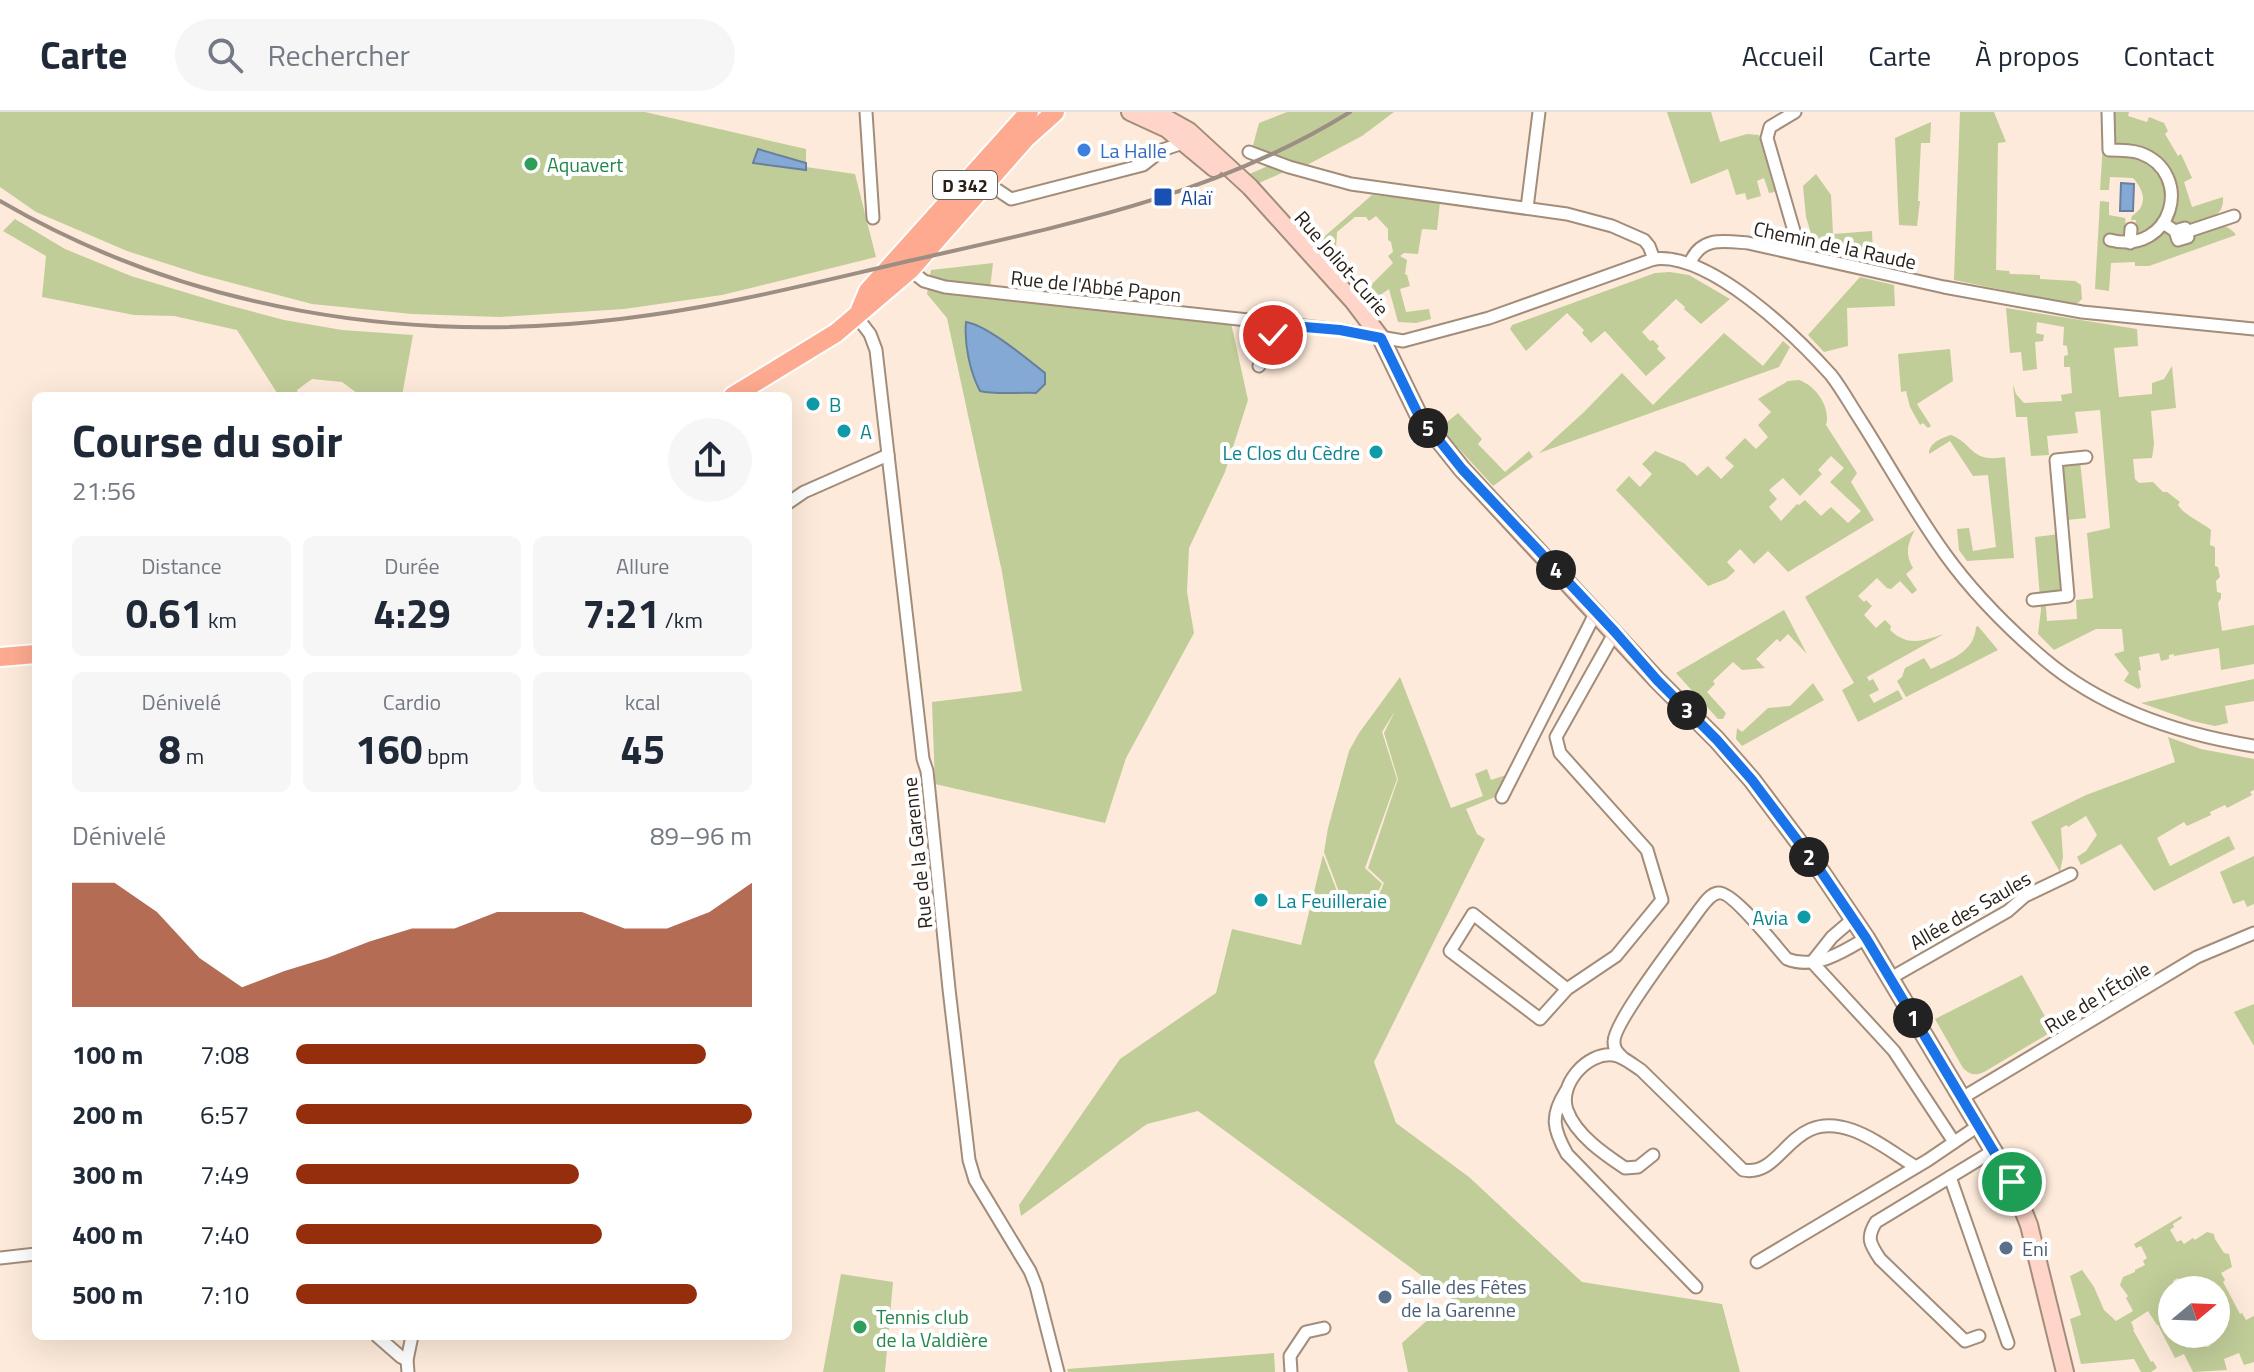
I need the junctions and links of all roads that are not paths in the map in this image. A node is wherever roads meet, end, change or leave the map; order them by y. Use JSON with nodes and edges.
{"nodes":[{"id":1,"x":866,"y":112,"type":"edge"},
{"id":2,"x":1055,"y":112,"type":"edge"},
{"id":3,"x":1130,"y":112,"type":"edge"},
{"id":4,"x":1155,"y":112,"type":"edge"},
{"id":5,"x":1539,"y":112,"type":"edge"},
{"id":6,"x":1795,"y":112,"type":"edge"},
{"id":7,"x":2108,"y":112,"type":"edge"},
{"id":8,"x":1031,"y":113,"type":"edge"},
{"id":9,"x":1026,"y":138,"type":"junction"},
{"id":10,"x":1186,"y":142,"type":"junction"},
{"id":11,"x":1249,"y":152,"type":"dead end"},
{"id":12,"x":987,"y":183,"type":"junction"},
{"id":13,"x":1267,"y":208,"type":"junction"},
{"id":14,"x":1527,"y":208,"type":"junction"},
{"id":15,"x":2234,"y":216,"type":"dead end"},
{"id":16,"x":873,"y":218,"type":"dead end"},
{"id":17,"x":2163,"y":223,"type":"junction"},
{"id":18,"x":2131,"y":229,"type":"dead end"},
{"id":19,"x":2110,"y":240,"type":"dead end"},
{"id":20,"x":2130,"y":243,"type":"junction"},
{"id":21,"x":1801,"y":255,"type":"junction"},
{"id":22,"x":1654,"y":259,"type":"junction"},
{"id":23,"x":1690,"y":263,"type":"junction"},
{"id":24,"x":910,"y":270,"type":"junction"},
{"id":25,"x":857,"y":317,"type":"junction"},
{"id":26,"x":1281,"y":325,"type":"junction"},
{"id":27,"x":2254,"y":329,"type":"edge"},
{"id":28,"x":1381,"y":338,"type":"junction"},
{"id":29,"x":1259,"y":366,"type":"dead end"},
{"id":30,"x":740,"y":392,"type":"edge"},
{"id":31,"x":888,"y":455,"type":"junction"},
{"id":32,"x":2086,"y":457,"type":"dead end"},
{"id":33,"x":792,"y":500,"type":"edge"},
{"id":34,"x":2033,"y":600,"type":"dead end"},
{"id":35,"x":1596,"y":612,"type":"junction"},
{"id":36,"x":1615,"y":632,"type":"junction"},
{"id":37,"x":32,"y":654,"type":"edge"},
{"id":38,"x":0,"y":657,"type":"edge"},
{"id":39,"x":2254,"y":746,"type":"edge"},
{"id":40,"x":1502,"y":797,"type":"dead end"},
{"id":41,"x":2071,"y":874,"type":"dead end"},
{"id":42,"x":1853,"y":919,"type":"junction"},
{"id":43,"x":2254,"y":933,"type":"edge"},
{"id":44,"x":1866,"y":938,"type":"junction"},
{"id":45,"x":1812,"y":962,"type":"junction"},
{"id":46,"x":1889,"y":979,"type":"junction"},
{"id":47,"x":1567,"y":989,"type":"junction"},
{"id":48,"x":1627,"y":1061,"type":"junction"},
{"id":49,"x":1567,"y":1091,"type":"junction"},
{"id":50,"x":1962,"y":1098,"type":"junction"},
{"id":51,"x":1978,"y":1126,"type":"junction"},
{"id":52,"x":1954,"y":1142,"type":"junction"},
{"id":53,"x":1993,"y":1151,"type":"junction"},
{"id":54,"x":1653,"y":1155,"type":"dead end"},
{"id":55,"x":1916,"y":1167,"type":"junction"},
{"id":56,"x":1950,"y":1177,"type":"junction"},
{"id":57,"x":32,"y":1254,"type":"edge"},
{"id":58,"x":0,"y":1258,"type":"edge"},
{"id":59,"x":1757,"y":1262,"type":"dead end"},
{"id":60,"x":1696,"y":1287,"type":"dead end"},
{"id":61,"x":1324,"y":1328,"type":"dead end"},
{"id":62,"x":1979,"y":1336,"type":"dead end"},
{"id":63,"x":382,"y":1340,"type":"edge"},
{"id":64,"x":411,"y":1340,"type":"edge"},
{"id":65,"x":2008,"y":1343,"type":"dead end"},
{"id":66,"x":407,"y":1366,"type":"edge"},
{"id":67,"x":1058,"y":1372,"type":"edge"},
{"id":68,"x":1291,"y":1372,"type":"edge"},
{"id":69,"x":2065,"y":1372,"type":"edge"}],
"edges":[{"from":1,"to":16,"type":"street"},
{"from":2,"to":9,"type":"main road","number":"D 342"},
{"from":3,"to":10,"type":"main road","name":"Rue Joliot-Curie"},
{"from":4,"to":13,"type":"main road","name":"Rue Joliot-Curie"},
{"from":5,"to":14,"type":"street"},
{"from":6,"to":21,"type":"street"},
{"from":7,"to":17,"type":"street"},
{"from":8,"to":9,"type":"main road","number":"D 342"},
{"from":8,"to":25,"type":"main road","number":"D 342"},
{"from":9,"to":12,"type":"main road","number":"D 342"},
{"from":10,"to":12,"type":"street"},
{"from":10,"to":13,"type":"main road","name":"Rue Joliot-Curie"},
{"from":11,"to":14,"type":"street"},
{"from":12,"to":24,"type":"main road","number":"D 342"},
{"from":13,"to":28,"type":"main road","name":"Rue Joliot-Curie"},
{"from":14,"to":22,"type":"street"},
{"from":15,"to":17,"type":"street"},
{"from":17,"to":20,"type":"street"},
{"from":18,"to":20,"type":"street"},
{"from":19,"to":20,"type":"street"},
{"from":21,"to":23,"type":"street","name":"Chemin de la Raude"},
{"from":21,"to":27,"type":"street","name":"Chemin de la Raude"},
{"from":22,"to":23,"type":"street"},
{"from":22,"to":28,"type":"street"},
{"from":23,"to":39,"type":"street"},
{"from":24,"to":25,"type":"main road","number":"D 342"},
{"from":24,"to":26,"type":"street","name":"Rue de l'Abbé Papon"},
{"from":25,"to":30,"type":"main road","number":"D 342"},
{"from":25,"to":31,"type":"street","name":"Rue de la Garenne"},
{"from":26,"to":28,"type":"street","name":"Rue de l'Abbé Papon"},
{"from":26,"to":29,"type":"street"},
{"from":28,"to":35,"type":"main road","name":"Rue Joliot-Curie"},
{"from":31,"to":33,"type":"street"},
{"from":31,"to":67,"type":"street","name":"Rue de la Garenne"},
{"from":32,"to":34,"type":"street"},
{"from":35,"to":36,"type":"main road","name":"Rue Joliot-Curie"},
{"from":35,"to":40,"type":"street"},
{"from":36,"to":42,"type":"main road","name":"Rue Joliot-Curie"},
{"from":36,"to":47,"type":"street"},
{"from":37,"to":38,"type":"main road"},
{"from":41,"to":46,"type":"street","name":"Allée des Saules"},
{"from":42,"to":44,"type":"main road","name":"Rue Joliot-Curie"},
{"from":42,"to":45,"type":"street"},
{"from":43,"to":50,"type":"street","name":"Rue de l'Étoile"},
{"from":44,"to":45,"type":"street"},
{"from":44,"to":46,"type":"main road","name":"Rue Joliot-Curie"},
{"from":45,"to":48,"type":"street"},
{"from":45,"to":52,"type":"street"},
{"from":46,"to":50,"type":"main road","name":"Rue Joliot-Curie"},
{"from":47,"to":47,"type":"street"},
{"from":48,"to":49,"type":"street"},
{"from":48,"to":55,"type":"street"},
{"from":49,"to":54,"type":"street"},
{"from":49,"to":60,"type":"street"},
{"from":50,"to":51,"type":"main road","name":"Rue Joliot-Curie"},
{"from":51,"to":52,"type":"street"},
{"from":51,"to":53,"type":"main road","name":"Rue Joliot-Curie"},
{"from":52,"to":55,"type":"street"},
{"from":53,"to":56,"type":"street"},
{"from":53,"to":69,"type":"main road","name":"Rue Joliot-Curie"},
{"from":55,"to":59,"type":"street"},
{"from":56,"to":62,"type":"street"},
{"from":56,"to":65,"type":"street"},
{"from":57,"to":58,"type":"street"},
{"from":61,"to":68,"type":"street"},
{"from":63,"to":66,"type":"street"},
{"from":64,"to":66,"type":"street"}]}
